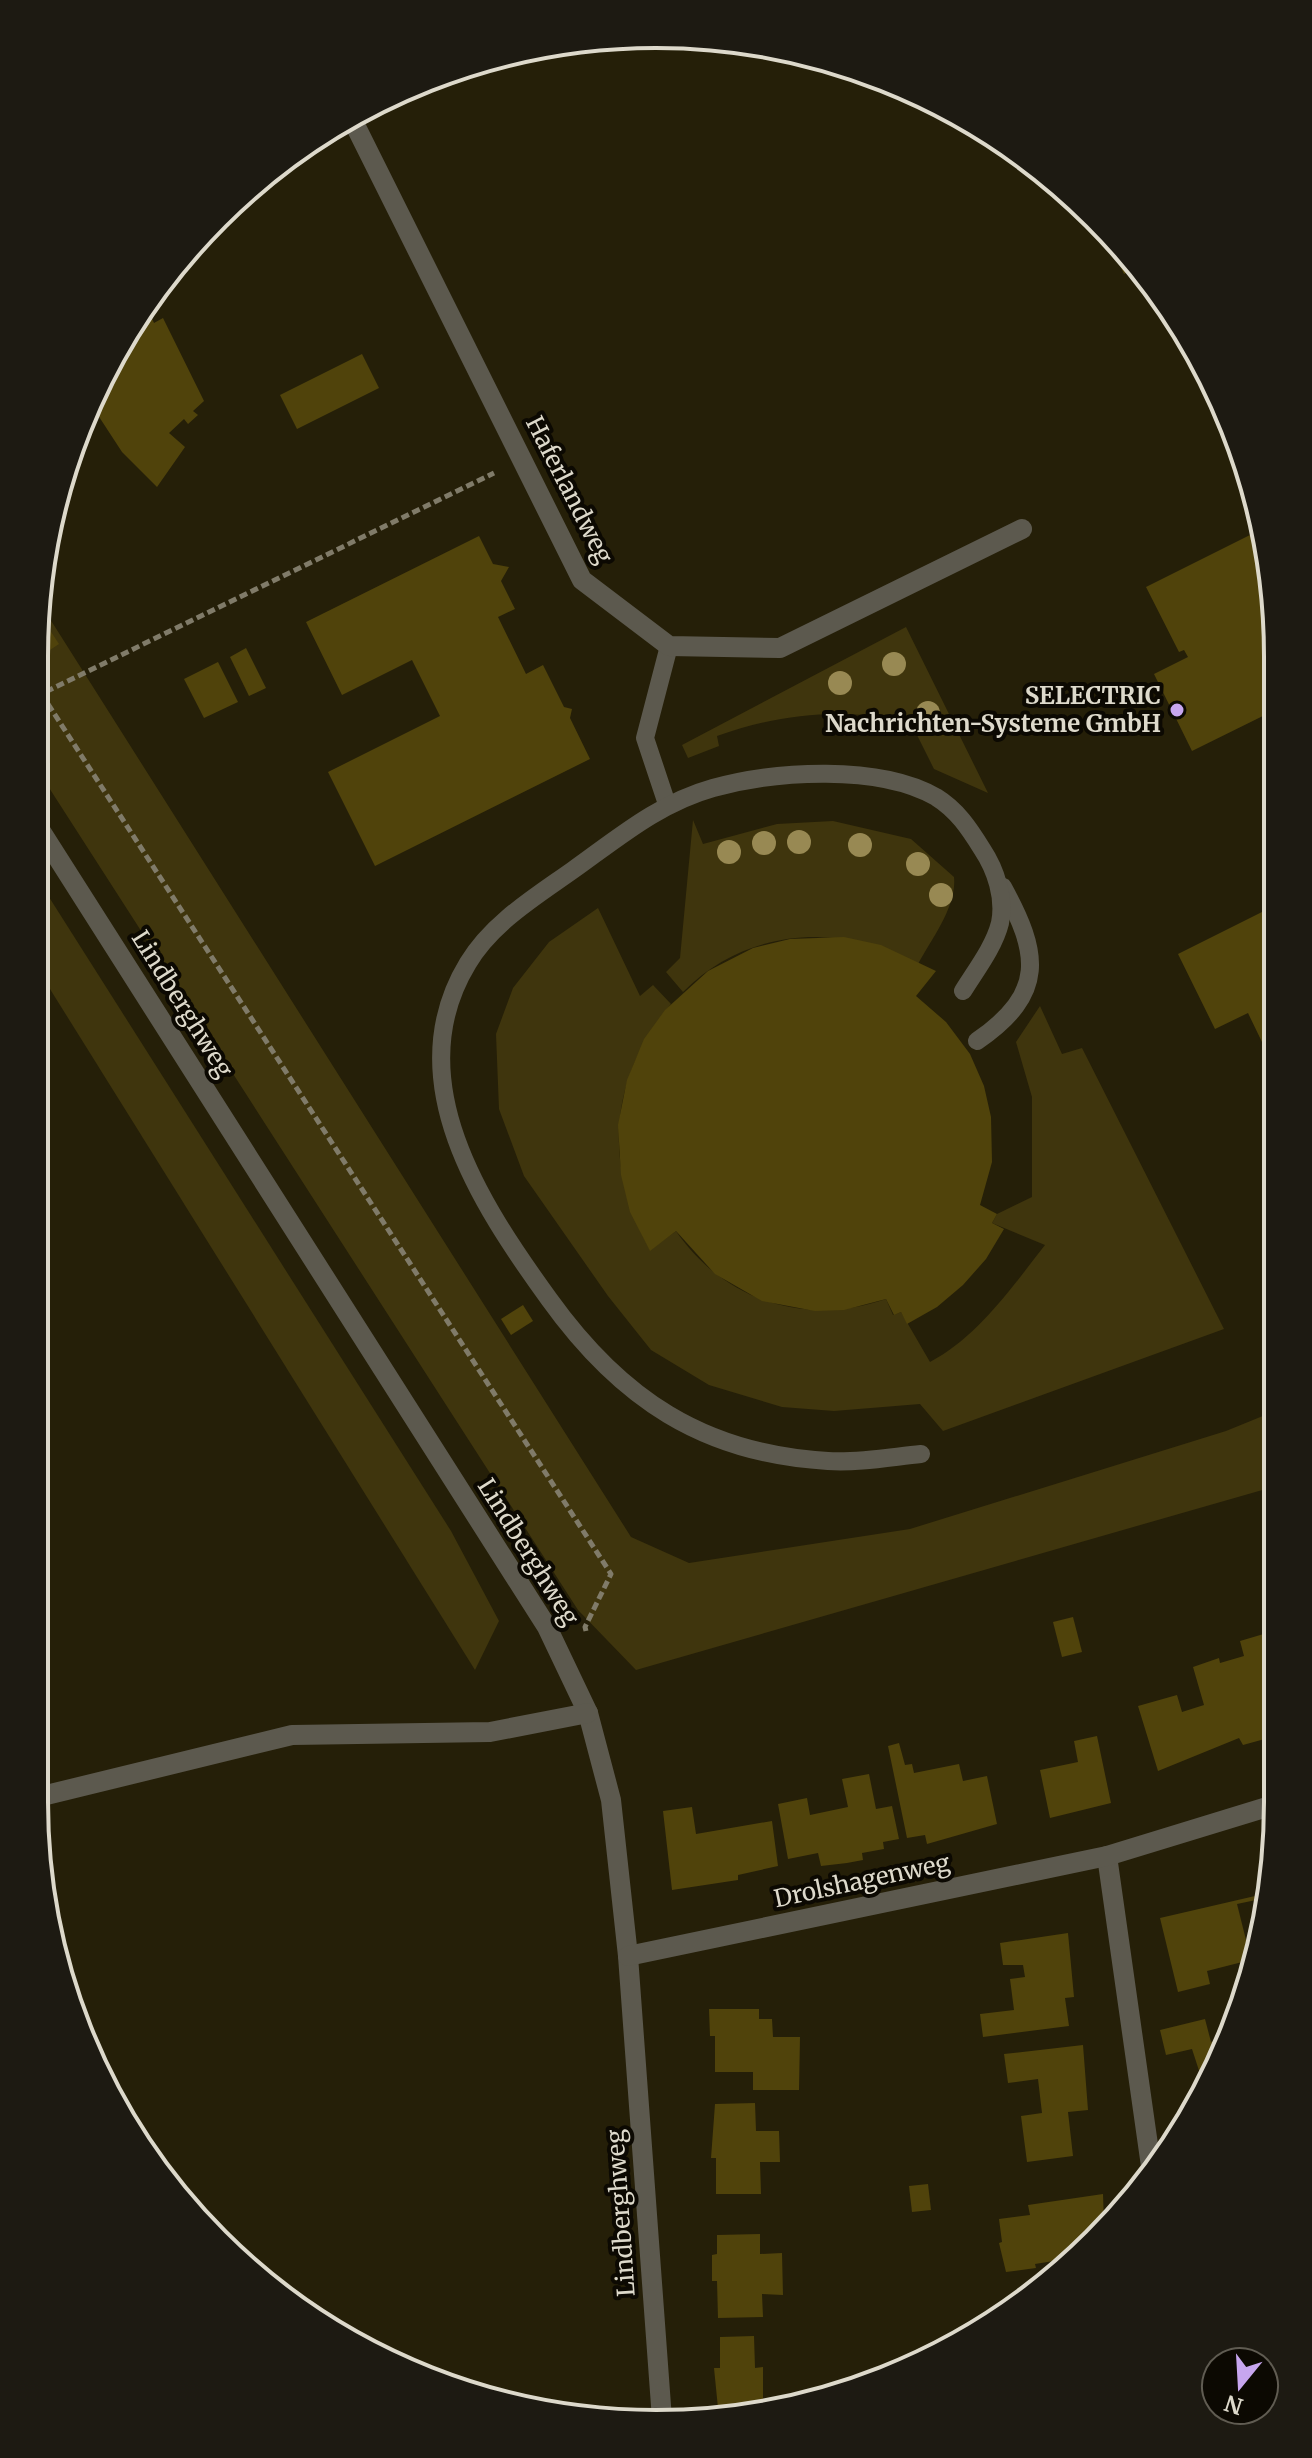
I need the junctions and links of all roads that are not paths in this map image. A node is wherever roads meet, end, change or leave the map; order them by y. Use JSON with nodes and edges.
{"nodes":[{"id":1,"x":356,"y":127,"type":"edge"},
{"id":2,"x":1022,"y":529,"type":"dead end"},
{"id":3,"x":669,"y":646,"type":"junction"},
{"id":4,"x":667,"y":804,"type":"junction"},
{"id":5,"x":48,"y":842,"type":"edge"},
{"id":6,"x":990,"y":862,"type":"junction"},
{"id":7,"x":963,"y":991,"type":"dead end"},
{"id":8,"x":977,"y":1041,"type":"dead end"},
{"id":9,"x":921,"y":1454,"type":"dead end"},
{"id":10,"x":588,"y":1713,"type":"junction"},
{"id":11,"x":48,"y":1795,"type":"edge"},
{"id":12,"x":1264,"y":1808,"type":"edge"},
{"id":13,"x":1107,"y":1856,"type":"junction"},
{"id":14,"x":628,"y":1956,"type":"junction"},
{"id":15,"x":1150,"y":2156,"type":"edge"},
{"id":16,"x":661,"y":2410,"type":"edge"}],
"edges":[{"from":1,"to":3,"type":"street","name":"Haferlandweg"},
{"from":2,"to":3,"type":"street"},
{"from":3,"to":4,"type":"lane"},
{"from":4,"to":6,"type":"lane"},
{"from":4,"to":9,"type":"lane"},
{"from":5,"to":10,"type":"street","name":"Lindberghweg"},
{"from":6,"to":7,"type":"lane"},
{"from":6,"to":8,"type":"lane"},
{"from":10,"to":11,"type":"street"},
{"from":10,"to":14,"type":"street","name":"Lindberghweg"},
{"from":12,"to":13,"type":"street","name":"Drolshagenweg"},
{"from":13,"to":14,"type":"street","name":"Drolshagenweg"},
{"from":13,"to":15,"type":"street"},
{"from":14,"to":16,"type":"street","name":"Lindberghweg"}]}
